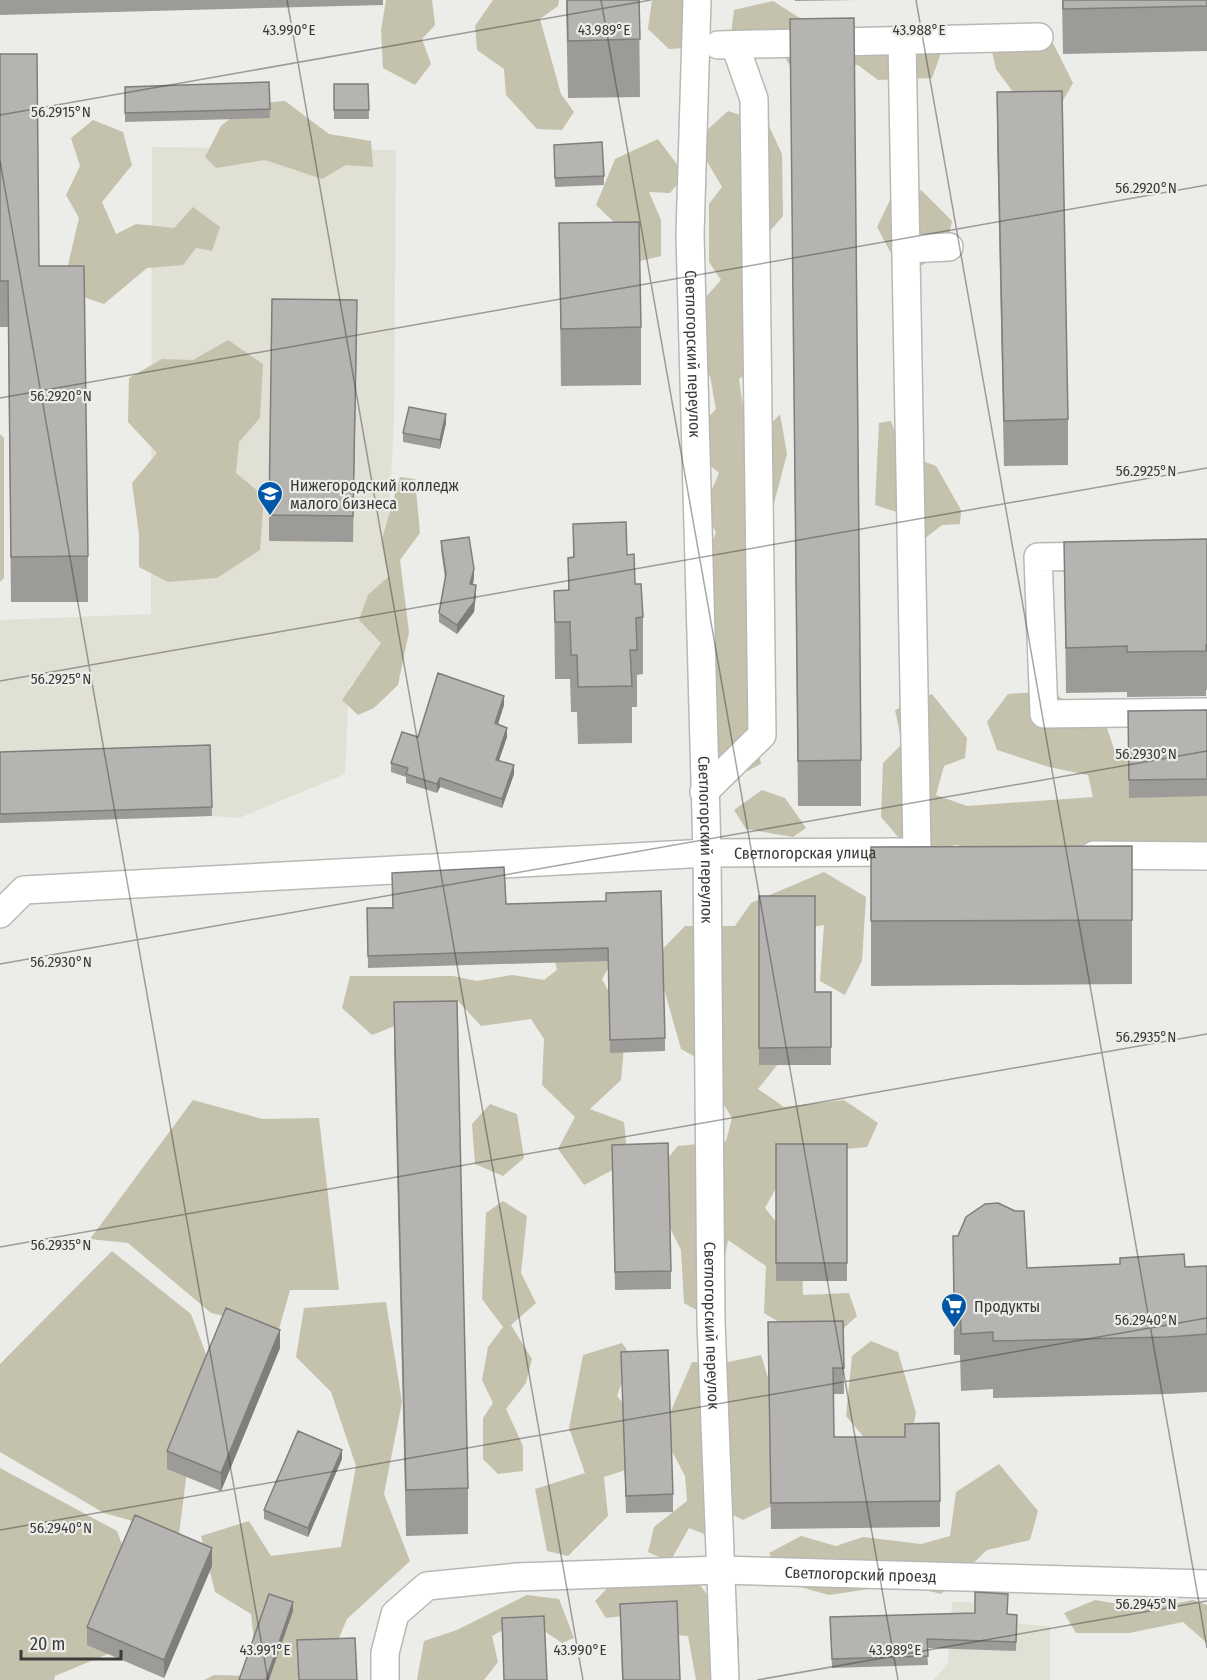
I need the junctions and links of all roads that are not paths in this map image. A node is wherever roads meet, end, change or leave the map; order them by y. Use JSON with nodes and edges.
{"nodes":[{"id":1,"x":697,"y":0,"type":"edge"},
{"id":2,"x":1039,"y":37,"type":"dead end"},
{"id":3,"x":902,"y":40,"type":"junction"},
{"id":4,"x":696,"y":45,"type":"junction"},
{"id":5,"x":735,"y":45,"type":"junction"},
{"id":6,"x":949,"y":248,"type":"dead end"},
{"id":7,"x":906,"y":249,"type":"junction"},
{"id":8,"x":1128,"y":555,"type":"edge"},
{"id":9,"x":1207,"y":712,"type":"edge"},
{"id":10,"x":704,"y":792,"type":"junction"},
{"id":11,"x":707,"y":853,"type":"junction"},
{"id":12,"x":1068,"y":854,"type":"edge"},
{"id":13,"x":1207,"y":856,"type":"edge"},
{"id":14,"x":0,"y":914,"type":"edge"},
{"id":15,"x":721,"y":1570,"type":"junction"},
{"id":16,"x":1207,"y":1584,"type":"edge"},
{"id":17,"x":385,"y":1680,"type":"edge"},
{"id":18,"x":724,"y":1680,"type":"edge"}],
"edges":[{"from":1,"to":4,"type":"street","name":"Светлогорский переулок"},
{"from":2,"to":3,"type":"street"},
{"from":3,"to":5,"type":"street"},
{"from":3,"to":7,"type":"street"},
{"from":4,"to":5,"type":"street"},
{"from":4,"to":10,"type":"street","name":"Светлогорский переулок"},
{"from":5,"to":10,"type":"street"},
{"from":6,"to":7,"type":"street"},
{"from":7,"to":11,"type":"street","name":"Светлогорская улица"},
{"from":8,"to":9,"type":"street"},
{"from":10,"to":11,"type":"street","name":"Светлогорский переулок"},
{"from":11,"to":14,"type":"street","name":"Светлогорская улица"},
{"from":11,"to":15,"type":"street","name":"Светлогорский переулок"},
{"from":12,"to":13,"type":"street"},
{"from":15,"to":16,"type":"street","name":"Светлогорский проезд"},
{"from":15,"to":17,"type":"street","name":"Светлогорский проезд"},
{"from":15,"to":18,"type":"street","name":"Светлогорский переулок"}]}
